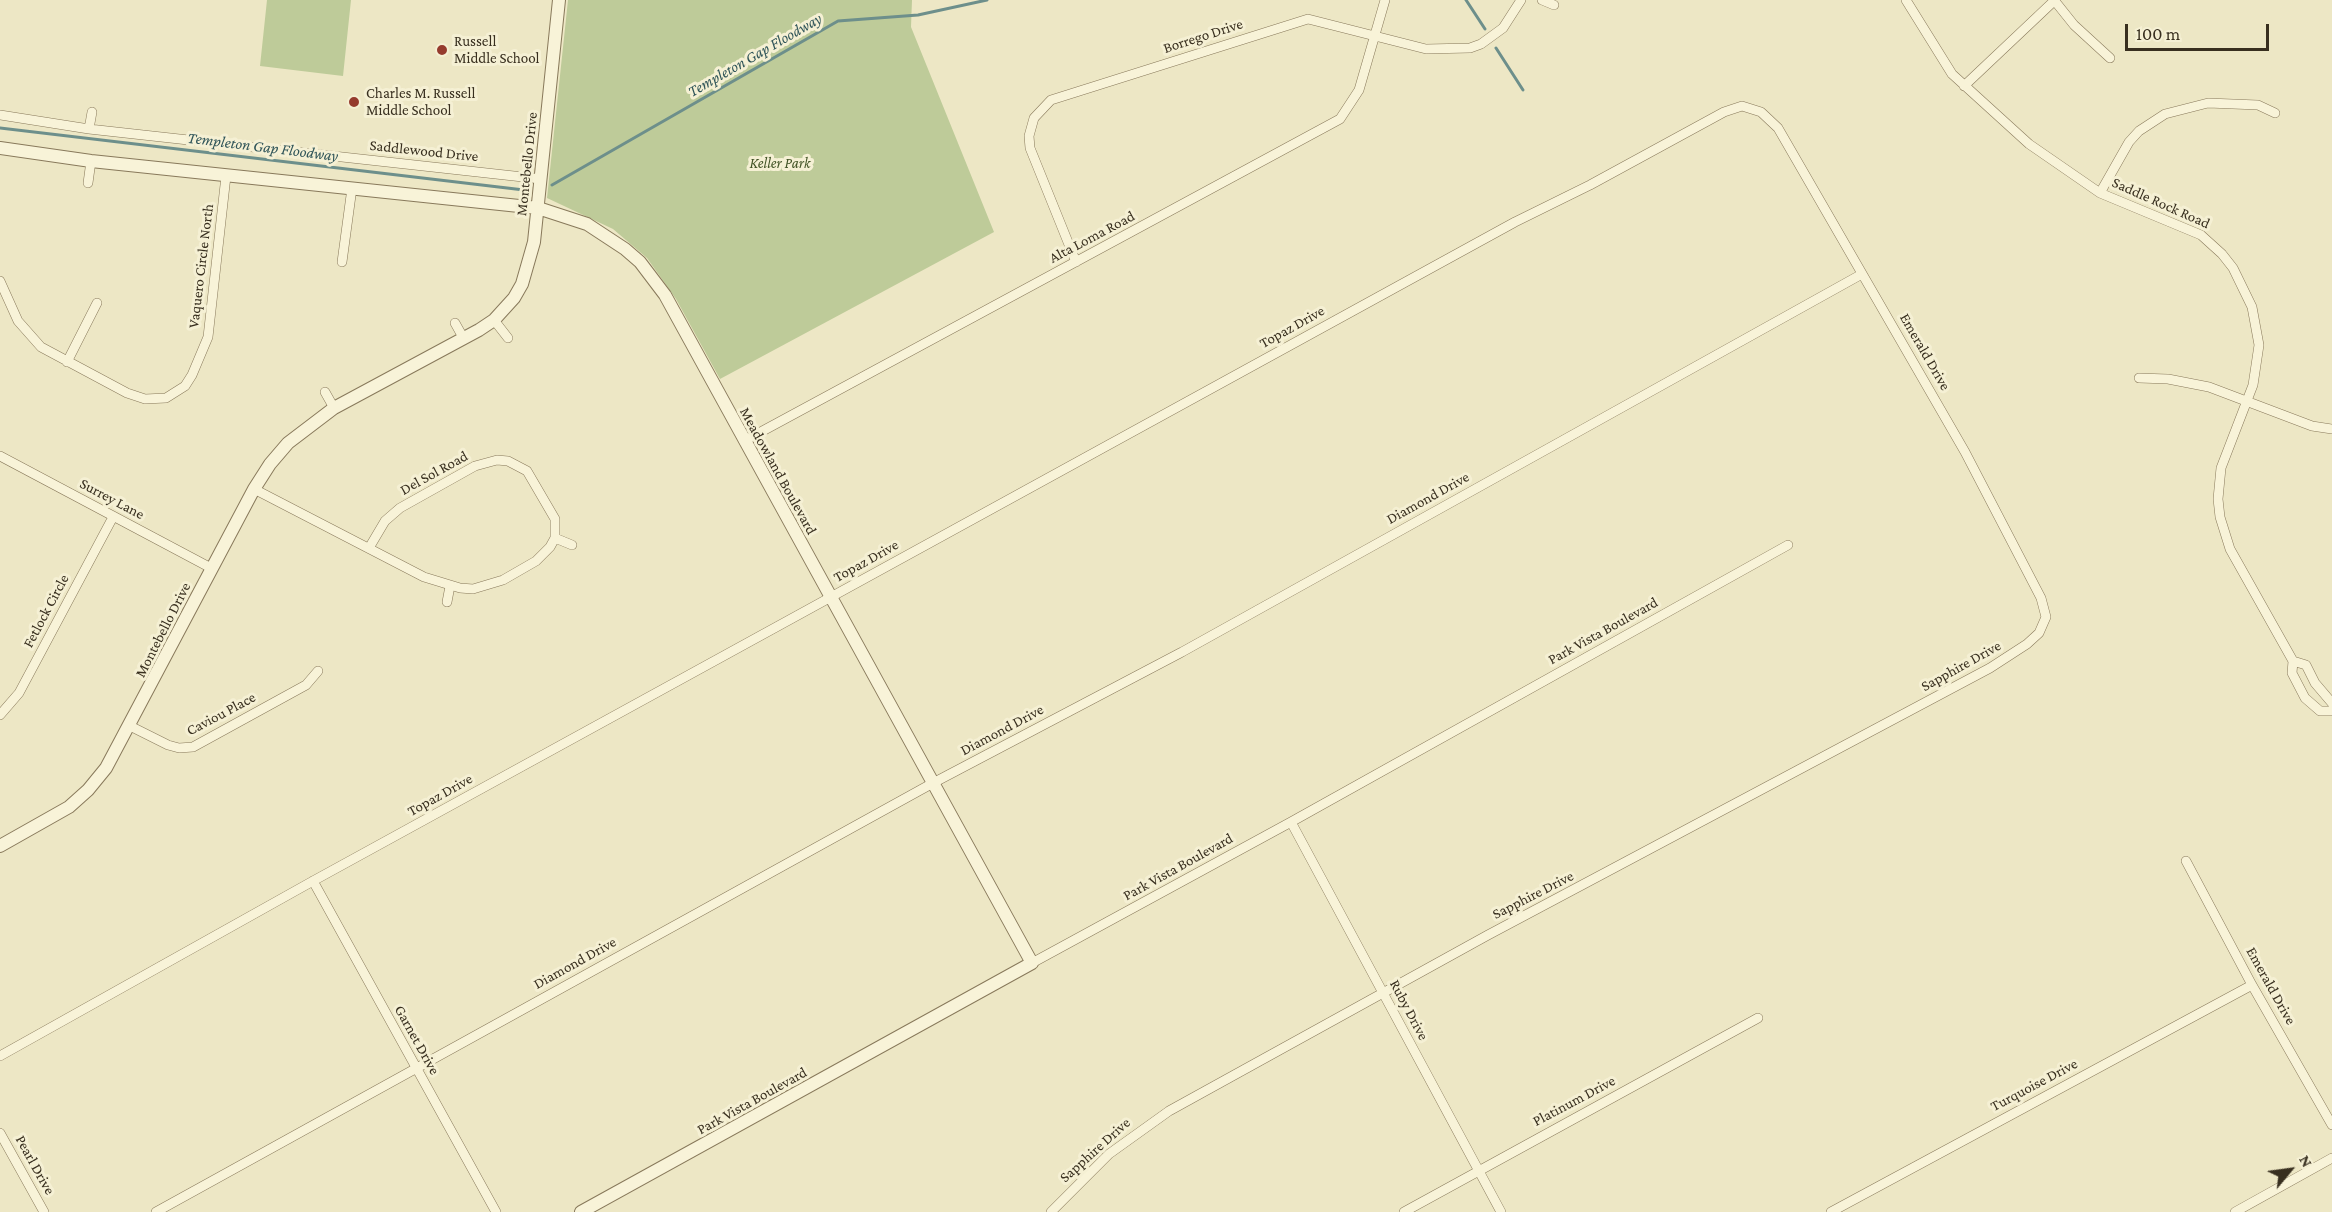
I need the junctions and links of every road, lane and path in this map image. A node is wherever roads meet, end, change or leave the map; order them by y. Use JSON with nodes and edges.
{"nodes":[{"id":1,"x":559,"y":0,"type":"edge"},
{"id":2,"x":1385,"y":0,"type":"edge"},
{"id":3,"x":1521,"y":0,"type":"edge"},
{"id":4,"x":1542,"y":0,"type":"edge"},
{"id":5,"x":1906,"y":0,"type":"edge"},
{"id":6,"x":2054,"y":0,"type":"edge"},
{"id":7,"x":1554,"y":5,"type":"dead end"},
{"id":8,"x":1375,"y":37,"type":"junction"},
{"id":9,"x":2110,"y":58,"type":"dead end"},
{"id":10,"x":1964,"y":86,"type":"junction"},
{"id":11,"x":1752,"y":108,"type":"joint"},
{"id":12,"x":92,"y":112,"type":"dead end"},
{"id":13,"x":2275,"y":114,"type":"dead end"},
{"id":14,"x":0,"y":115,"type":"edge"},
{"id":15,"x":89,"y":129,"type":"junction"},
{"id":16,"x":0,"y":148,"type":"edge"},
{"id":17,"x":91,"y":161,"type":"junction"},
{"id":18,"x":226,"y":176,"type":"junction"},
{"id":19,"x":541,"y":179,"type":"junction"},
{"id":20,"x":88,"y":183,"type":"dead end"},
{"id":21,"x":352,"y":188,"type":"junction"},
{"id":22,"x":2100,"y":193,"type":"junction"},
{"id":23,"x":538,"y":208,"type":"junction"},
{"id":24,"x":342,"y":262,"type":"dead end"},
{"id":25,"x":1076,"y":262,"type":"junction"},
{"id":26,"x":1862,"y":274,"type":"junction"},
{"id":27,"x":0,"y":281,"type":"edge"},
{"id":28,"x":97,"y":303,"type":"dead end"},
{"id":29,"x":494,"y":320,"type":"junction"},
{"id":30,"x":455,"y":323,"type":"dead end"},
{"id":31,"x":508,"y":338,"type":"dead end"},
{"id":32,"x":464,"y":339,"type":"junction"},
{"id":33,"x":67,"y":362,"type":"junction"},
{"id":34,"x":2139,"y":378,"type":"dead end"},
{"id":35,"x":325,"y":392,"type":"dead end"},
{"id":36,"x":2246,"y":400,"type":"junction"},
{"id":37,"x":334,"y":408,"type":"junction"},
{"id":38,"x":2332,"y":429,"type":"edge"},
{"id":39,"x":744,"y":441,"type":"junction"},
{"id":40,"x":0,"y":456,"type":"edge"},
{"id":41,"x":254,"y":489,"type":"junction"},
{"id":42,"x":113,"y":517,"type":"junction"},
{"id":43,"x":555,"y":538,"type":"junction"},
{"id":44,"x":572,"y":545,"type":"dead end"},
{"id":45,"x":1788,"y":545,"type":"dead end"},
{"id":46,"x":369,"y":548,"type":"junction"},
{"id":47,"x":211,"y":568,"type":"junction"},
{"id":48,"x":450,"y":586,"type":"junction"},
{"id":49,"x":831,"y":597,"type":"junction"},
{"id":50,"x":447,"y":602,"type":"dead end"},
{"id":51,"x":2043,"y":626,"type":"joint"},
{"id":52,"x":2293,"y":661,"type":"junction"},
{"id":53,"x":318,"y":671,"type":"dead end"},
{"id":54,"x":2332,"y":703,"type":"edge"},
{"id":55,"x":2332,"y":711,"type":"edge"},
{"id":56,"x":0,"y":715,"type":"edge"},
{"id":57,"x":130,"y":726,"type":"junction"},
{"id":58,"x":933,"y":783,"type":"junction"},
{"id":59,"x":1291,"y":822,"type":"junction"},
{"id":60,"x":0,"y":846,"type":"edge"},
{"id":61,"x":2186,"y":861,"type":"dead end"},
{"id":62,"x":313,"y":881,"type":"junction"},
{"id":63,"x":1032,"y":963,"type":"junction"},
{"id":64,"x":2252,"y":985,"type":"junction"},
{"id":65,"x":1383,"y":993,"type":"junction"},
{"id":66,"x":1758,"y":1018,"type":"dead end"},
{"id":67,"x":0,"y":1056,"type":"edge"},
{"id":68,"x":414,"y":1068,"type":"junction"},
{"id":69,"x":2332,"y":1125,"type":"edge"},
{"id":70,"x":0,"y":1133,"type":"edge"},
{"id":71,"x":2332,"y":1158,"type":"edge"},
{"id":72,"x":1478,"y":1170,"type":"junction"},
{"id":73,"x":44,"y":1212,"type":"edge"},
{"id":74,"x":156,"y":1212,"type":"edge"},
{"id":75,"x":496,"y":1212,"type":"edge"},
{"id":76,"x":581,"y":1212,"type":"edge"},
{"id":77,"x":1051,"y":1212,"type":"edge"},
{"id":78,"x":1404,"y":1212,"type":"edge"},
{"id":79,"x":1501,"y":1212,"type":"edge"},
{"id":80,"x":1831,"y":1212,"type":"edge"},
{"id":81,"x":2235,"y":1212,"type":"edge"}],
"edges":[{"from":1,"to":19,"type":"street","name":"Montebello Drive"},
{"from":2,"to":8,"type":"street","name":"Alta Loma Road"},
{"from":3,"to":8,"type":"street","name":"Borrego Drive"},
{"from":4,"to":7,"type":"street"},
{"from":5,"to":10,"type":"street","name":"Saddle Rock Road"},
{"from":6,"to":9,"type":"street"},
{"from":6,"to":10,"type":"street"},
{"from":8,"to":25,"type":"street","name":"Alta Loma Road"},
{"from":8,"to":25,"type":"street","name":"Borrego Drive"},
{"from":10,"to":22,"type":"street","name":"Saddle Rock Road"},
{"from":11,"to":26,"type":"street","name":"Emerald Drive"},
{"from":11,"to":49,"type":"street","name":"Topaz Drive"},
{"from":12,"to":15,"type":"street"},
{"from":13,"to":22,"type":"street"},
{"from":14,"to":15,"type":"street","name":"Saddlewood Drive"},
{"from":15,"to":19,"type":"street","name":"Saddlewood Drive"},
{"from":16,"to":17,"type":"street","name":"Meadowland Boulevard"},
{"from":17,"to":18,"type":"street","name":"Meadowland Boulevard"},
{"from":17,"to":20,"type":"street"},
{"from":18,"to":21,"type":"street","name":"Meadowland Boulevard"},
{"from":18,"to":33,"type":"street","name":"Vaquero Circle North"},
{"from":19,"to":23,"type":"street","name":"Montebello Drive"},
{"from":21,"to":23,"type":"street","name":"Meadowland Boulevard"},
{"from":21,"to":24,"type":"street"},
{"from":22,"to":36,"type":"street","name":"Saddle Rock Road"},
{"from":23,"to":29,"type":"street","name":"Montebello Drive"},
{"from":23,"to":39,"type":"street","name":"Meadowland Boulevard"},
{"from":25,"to":39,"type":"street","name":"Alta Loma Road"},
{"from":26,"to":51,"type":"street","name":"Emerald Drive"},
{"from":26,"to":58,"type":"street","name":"Diamond Drive"},
{"from":27,"to":33,"type":"street","name":"Vaquero Circle North"},
{"from":28,"to":33,"type":"street"},
{"from":29,"to":31,"type":"street"},
{"from":29,"to":32,"type":"street","name":"Montebello Drive"},
{"from":30,"to":32,"type":"street"},
{"from":32,"to":37,"type":"street","name":"Montebello Drive"},
{"from":34,"to":36,"type":"street"},
{"from":35,"to":37,"type":"street"},
{"from":36,"to":38,"type":"street"},
{"from":36,"to":52,"type":"street","name":"Saddle Rock Road"},
{"from":37,"to":41,"type":"street","name":"Montebello Drive"},
{"from":39,"to":49,"type":"street","name":"Meadowland Boulevard"},
{"from":40,"to":42,"type":"street","name":"Surrey Lane"},
{"from":41,"to":46,"type":"street"},
{"from":41,"to":47,"type":"street","name":"Montebello Drive"},
{"from":42,"to":47,"type":"street","name":"Surrey Lane"},
{"from":42,"to":56,"type":"street","name":"Fetlock Circle"},
{"from":43,"to":44,"type":"street"},
{"from":43,"to":46,"type":"street","name":"Del Sol Road"},
{"from":43,"to":48,"type":"street"},
{"from":45,"to":59,"type":"street","name":"Park Vista Boulevard"},
{"from":46,"to":48,"type":"street"},
{"from":47,"to":57,"type":"street","name":"Montebello Drive"},
{"from":48,"to":50,"type":"street"},
{"from":49,"to":58,"type":"street","name":"Meadowland Boulevard"},
{"from":49,"to":62,"type":"street","name":"Topaz Drive"},
{"from":51,"to":65,"type":"street","name":"Sapphire Drive"},
{"from":52,"to":54,"type":"street","name":"Saddle Rock Road"},
{"from":52,"to":55,"type":"street","name":"Saddle Rock Road"},
{"from":53,"to":57,"type":"street","name":"Caviou Place"},
{"from":57,"to":60,"type":"street","name":"Montebello Drive"},
{"from":58,"to":63,"type":"street","name":"Meadowland Boulevard"},
{"from":58,"to":68,"type":"street","name":"Diamond Drive"},
{"from":59,"to":63,"type":"street","name":"Park Vista Boulevard"},
{"from":59,"to":65,"type":"street","name":"Ruby Drive"},
{"from":61,"to":64,"type":"street","name":"Emerald Drive"},
{"from":62,"to":67,"type":"street","name":"Topaz Drive"},
{"from":62,"to":68,"type":"street","name":"Garnet Drive"},
{"from":63,"to":76,"type":"street","name":"Park Vista Boulevard"},
{"from":64,"to":69,"type":"street","name":"Emerald Drive"},
{"from":64,"to":80,"type":"street","name":"Turquoise Drive"},
{"from":65,"to":72,"type":"street","name":"Ruby Drive"},
{"from":65,"to":77,"type":"street","name":"Sapphire Drive"},
{"from":66,"to":72,"type":"street","name":"Platinum Drive"},
{"from":68,"to":74,"type":"street","name":"Diamond Drive"},
{"from":68,"to":75,"type":"street","name":"Garnet Drive"},
{"from":70,"to":73,"type":"street","name":"Pearl Drive"},
{"from":71,"to":81,"type":"street"},
{"from":72,"to":78,"type":"street","name":"Platinum Drive"},
{"from":72,"to":79,"type":"street","name":"Ruby Drive"}]}
